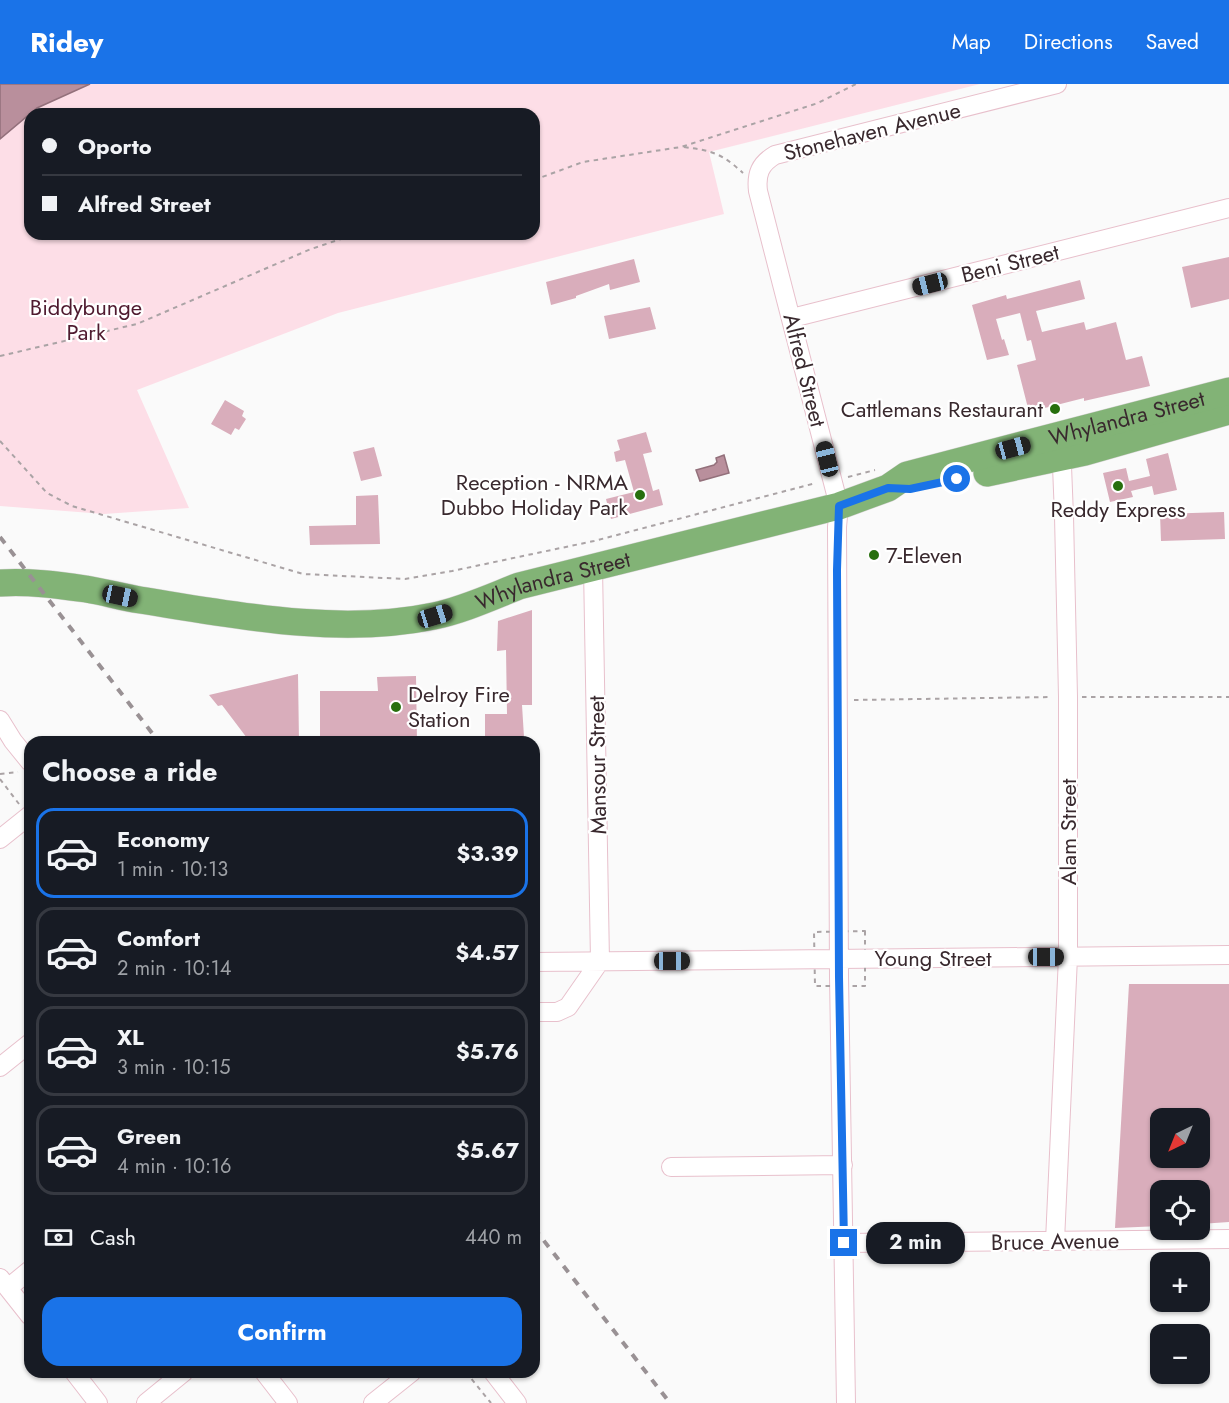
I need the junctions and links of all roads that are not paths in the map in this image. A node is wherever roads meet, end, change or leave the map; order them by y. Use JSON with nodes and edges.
{"nodes":[{"id":1,"x":1057,"y":84,"type":"edge"},
{"id":2,"x":760,"y":167,"type":"joint"},
{"id":3,"x":1229,"y":208,"type":"edge"},
{"id":4,"x":792,"y":318,"type":"junction"},
{"id":5,"x":1229,"y":391,"type":"edge"},
{"id":6,"x":1229,"y":411,"type":"edge"},
{"id":7,"x":1034,"y":442,"type":"junction"},
{"id":8,"x":1060,"y":458,"type":"junction"},
{"id":9,"x":885,"y":478,"type":"junction"},
{"id":10,"x":835,"y":493,"type":"junction"},
{"id":11,"x":593,"y":568,"type":"junction"},
{"id":12,"x":5,"y":584,"type":"edge"},
{"id":13,"x":0,"y":720,"type":"edge"},
{"id":14,"x":6,"y":736,"type":"edge"},
{"id":15,"x":24,"y":765,"type":"edge"},
{"id":16,"x":24,"y":819,"type":"edge"},
{"id":17,"x":0,"y":839,"type":"edge"},
{"id":18,"x":1229,"y":956,"type":"edge"},
{"id":19,"x":1068,"y":957,"type":"junction"},
{"id":20,"x":839,"y":959,"type":"junction"},
{"id":21,"x":540,"y":962,"type":"edge"},
{"id":22,"x":600,"y":962,"type":"junction"},
{"id":23,"x":540,"y":1012,"type":"edge"},
{"id":24,"x":24,"y":1048,"type":"edge"},
{"id":25,"x":0,"y":1067,"type":"edge"},
{"id":26,"x":843,"y":1165,"type":"junction"},
{"id":27,"x":671,"y":1167,"type":"dead end"},
{"id":28,"x":1229,"y":1239,"type":"edge"},
{"id":29,"x":1055,"y":1241,"type":"junction"},
{"id":30,"x":844,"y":1243,"type":"junction"},
{"id":31,"x":24,"y":1273,"type":"edge"},
{"id":32,"x":4,"y":1283,"type":"edge"},
{"id":33,"x":24,"y":1308,"type":"edge"},
{"id":34,"x":79,"y":1378,"type":"edge"},
{"id":35,"x":177,"y":1378,"type":"edge"},
{"id":36,"x":269,"y":1378,"type":"edge"},
{"id":37,"x":404,"y":1378,"type":"edge"},
{"id":38,"x":498,"y":1378,"type":"edge"},
{"id":39,"x":99,"y":1403,"type":"edge"},
{"id":40,"x":146,"y":1403,"type":"edge"},
{"id":41,"x":288,"y":1403,"type":"edge"},
{"id":42,"x":373,"y":1403,"type":"edge"},
{"id":43,"x":517,"y":1403,"type":"edge"},
{"id":44,"x":846,"y":1403,"type":"edge"}],
"edges":[{"from":1,"to":2,"type":"street","name":"Stonehaven Avenue"},
{"from":2,"to":4,"type":"street","name":"Alfred Street"},
{"from":3,"to":4,"type":"street","name":"Beni Street"},
{"from":4,"to":10,"type":"street","name":"Alfred Street"},
{"from":5,"to":7,"type":"highway","name":"Whylandra Street"},
{"from":6,"to":8,"type":"highway","name":"Whylandra Street"},
{"from":7,"to":8,"type":"street"},
{"from":7,"to":9,"type":"highway","name":"Whylandra Street"},
{"from":8,"to":9,"type":"highway","name":"Whylandra Street"},
{"from":8,"to":19,"type":"street","name":"Alam Street"},
{"from":9,"to":10,"type":"highway","name":"Whylandra Street"},
{"from":10,"to":11,"type":"highway","name":"Whylandra Street"},
{"from":10,"to":20,"type":"street","name":"Alfred Street"},
{"from":11,"to":12,"type":"highway","name":"Whylandra Street"},
{"from":11,"to":22,"type":"street","name":"Mansour Street"},
{"from":13,"to":14,"type":"street"},
{"from":14,"to":15,"type":"street"},
{"from":16,"to":17,"type":"street"},
{"from":18,"to":19,"type":"street","name":"Young Street"},
{"from":19,"to":20,"type":"street","name":"Young Street"},
{"from":19,"to":29,"type":"street","name":"Alam Street"},
{"from":20,"to":22,"type":"street","name":"Young Street"},
{"from":20,"to":26,"type":"street","name":"Alfred Street"},
{"from":21,"to":22,"type":"street","name":"Young Street"},
{"from":22,"to":23,"type":"street"},
{"from":24,"to":25,"type":"street"},
{"from":26,"to":27,"type":"street"},
{"from":26,"to":30,"type":"street","name":"Alfred Street"},
{"from":28,"to":29,"type":"street","name":"Bruce Avenue"},
{"from":29,"to":30,"type":"street","name":"Bruce Avenue"},
{"from":30,"to":44,"type":"street","name":"Alfred Street"},
{"from":31,"to":32,"type":"street"},
{"from":32,"to":33,"type":"street"},
{"from":34,"to":39,"type":"street"},
{"from":35,"to":40,"type":"street"},
{"from":36,"to":41,"type":"street"},
{"from":37,"to":42,"type":"street"},
{"from":38,"to":43,"type":"street"}]}
